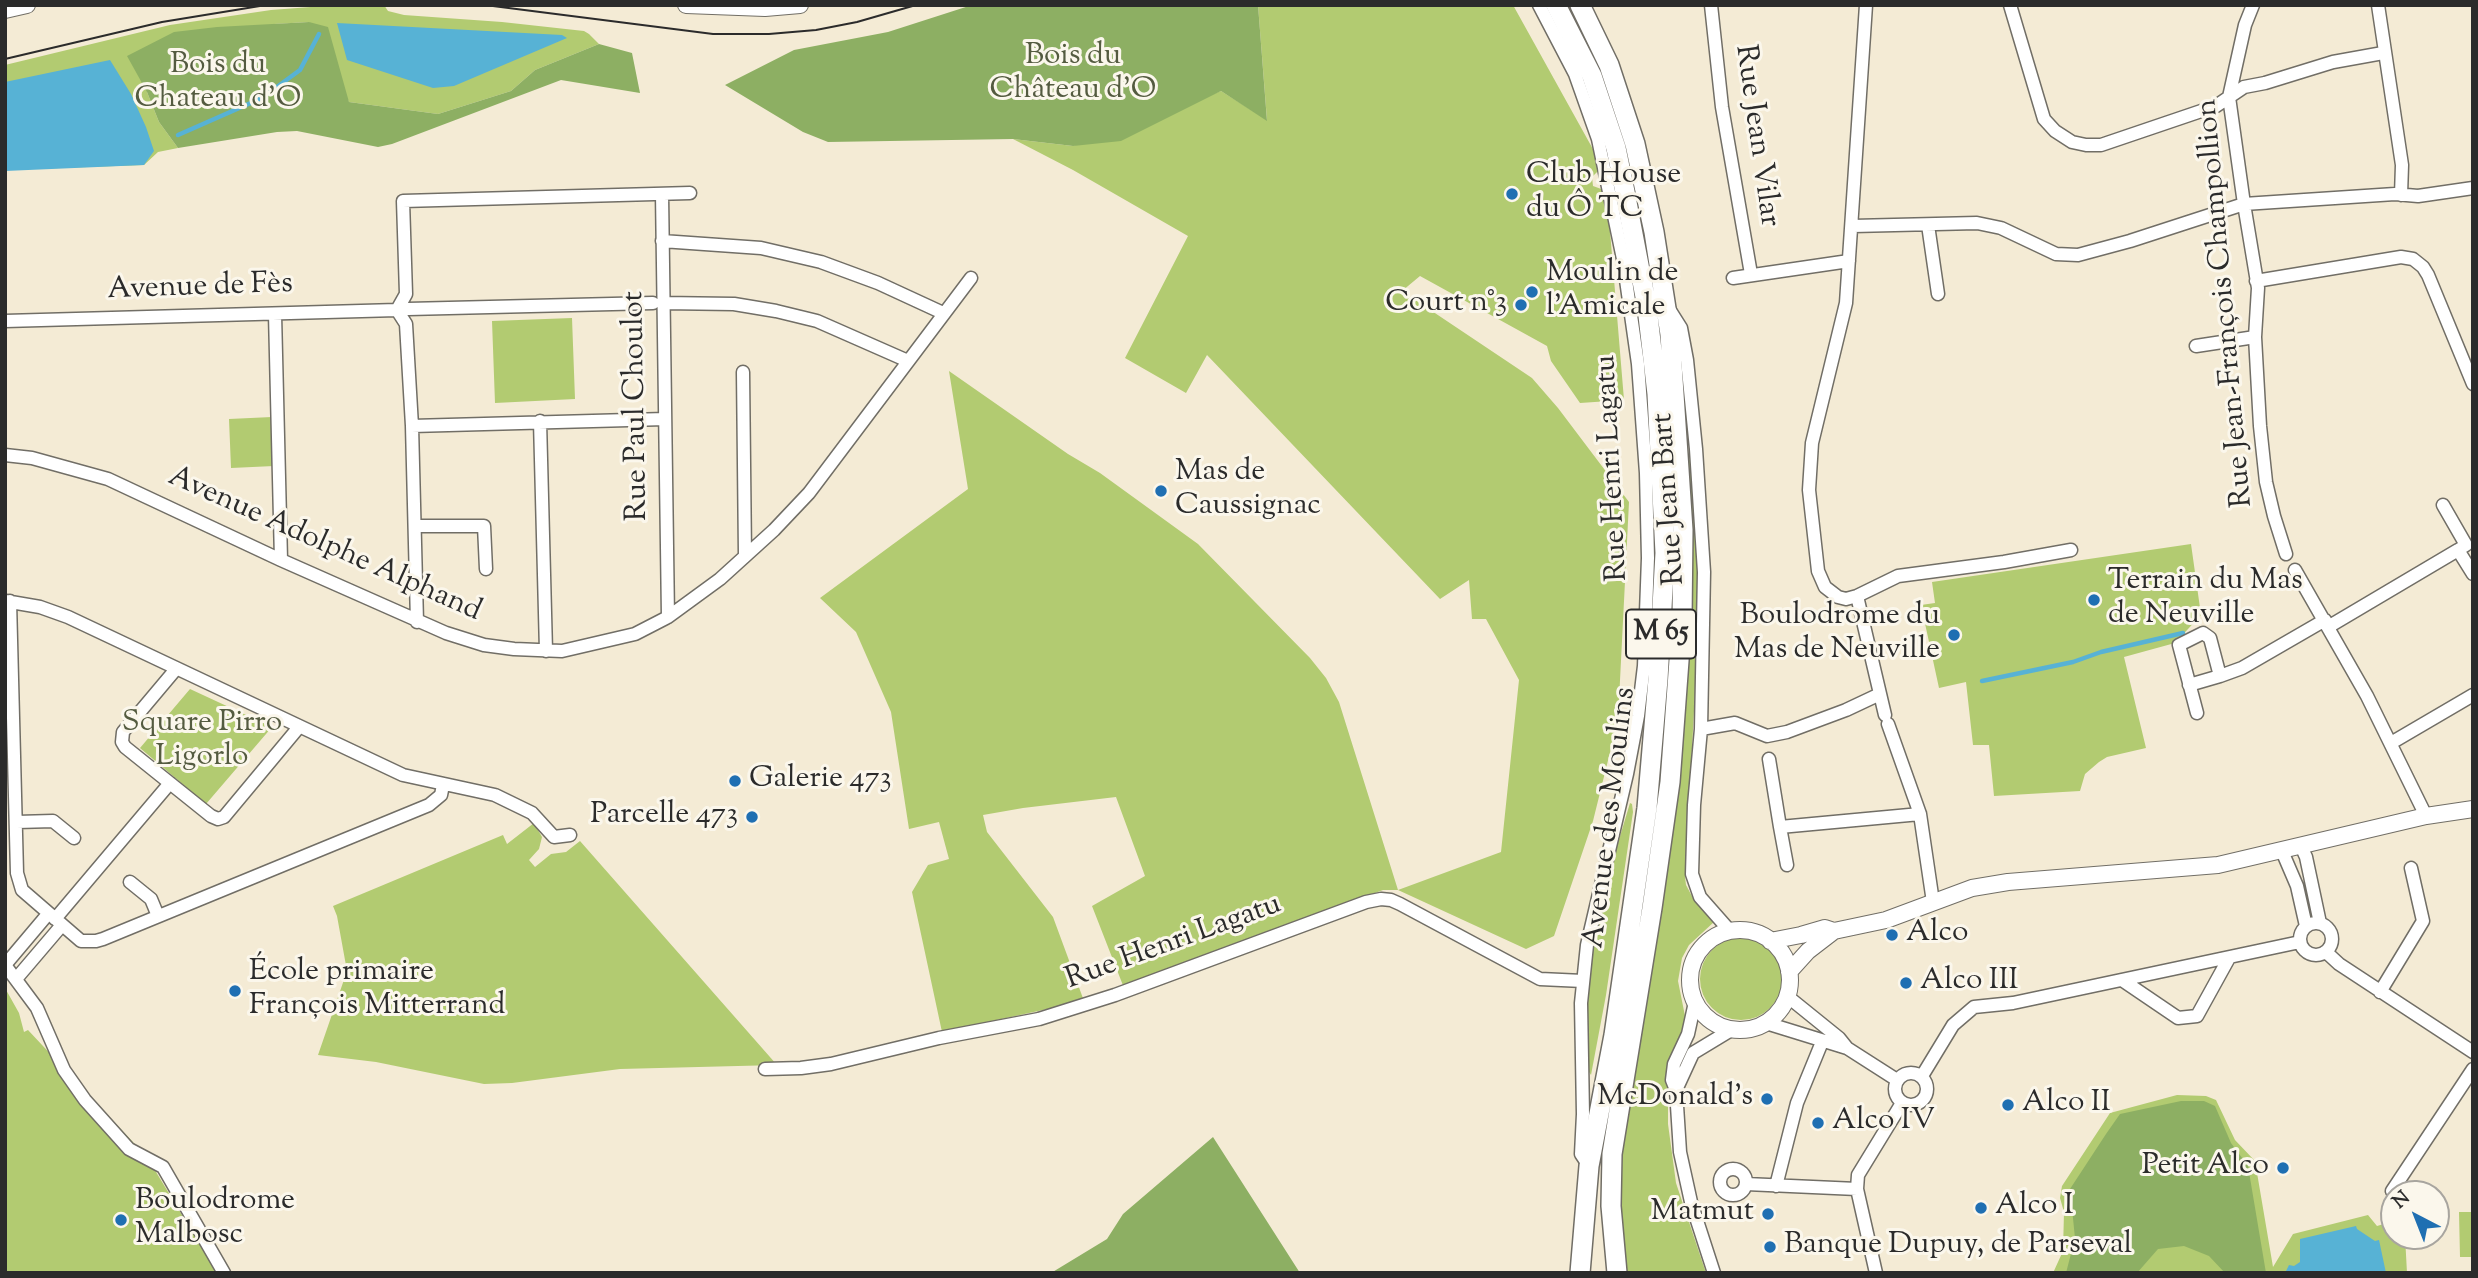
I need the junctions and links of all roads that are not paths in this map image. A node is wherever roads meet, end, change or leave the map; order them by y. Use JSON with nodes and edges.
{"nodes":[{"id":1,"x":27,"y":5,"type":"edge"},
{"id":2,"x":686,"y":5,"type":"edge"},
{"id":3,"x":800,"y":5,"type":"edge"},
{"id":4,"x":1539,"y":5,"type":"edge"},
{"id":5,"x":1556,"y":5,"type":"edge"},
{"id":6,"x":1580,"y":5,"type":"edge"},
{"id":7,"x":1866,"y":5,"type":"edge"},
{"id":8,"x":2010,"y":5,"type":"edge"},
{"id":9,"x":2253,"y":5,"type":"edge"},
{"id":10,"x":2378,"y":5,"type":"edge"},
{"id":11,"x":1711,"y":8,"type":"edge"},
{"id":12,"x":5,"y":10,"type":"edge"},
{"id":13,"x":2383,"y":52,"type":"junction"},
{"id":14,"x":2230,"y":97,"type":"junction"},
{"id":15,"x":2473,"y":188,"type":"edge"},
{"id":16,"x":690,"y":193,"type":"dead end"},
{"id":17,"x":662,"y":194,"type":"junction"},
{"id":18,"x":2401,"y":195,"type":"junction"},
{"id":19,"x":2244,"y":204,"type":"junction"},
{"id":20,"x":1928,"y":225,"type":"junction"},
{"id":21,"x":1853,"y":226,"type":"junction"},
{"id":22,"x":662,"y":241,"type":"junction"},
{"id":23,"x":1849,"y":261,"type":"junction"},
{"id":24,"x":1751,"y":274,"type":"junction"},
{"id":25,"x":971,"y":278,"type":"dead end"},
{"id":26,"x":1733,"y":278,"type":"dead end"},
{"id":27,"x":2256,"y":281,"type":"junction"},
{"id":28,"x":1938,"y":294,"type":"dead end"},
{"id":29,"x":658,"y":303,"type":"junction"},
{"id":30,"x":1667,"y":306,"type":"junction"},
{"id":31,"x":402,"y":309,"type":"junction"},
{"id":32,"x":943,"y":313,"type":"junction"},
{"id":33,"x":275,"y":314,"type":"junction"},
{"id":34,"x":5,"y":321,"type":"edge"},
{"id":35,"x":2255,"y":337,"type":"junction"},
{"id":36,"x":2196,"y":346,"type":"dead end"},
{"id":37,"x":908,"y":360,"type":"junction"},
{"id":38,"x":743,"y":372,"type":"dead end"},
{"id":39,"x":2473,"y":384,"type":"edge"},
{"id":40,"x":665,"y":419,"type":"junction"},
{"id":41,"x":540,"y":421,"type":"junction"},
{"id":42,"x":412,"y":426,"type":"junction"},
{"id":43,"x":5,"y":455,"type":"edge"},
{"id":44,"x":2443,"y":505,"type":"dead end"},
{"id":45,"x":415,"y":526,"type":"junction"},
{"id":46,"x":2071,"y":550,"type":"dead end"},
{"id":47,"x":2458,"y":550,"type":"junction"},
{"id":48,"x":2286,"y":554,"type":"dead end"},
{"id":49,"x":745,"y":556,"type":"junction"},
{"id":50,"x":281,"y":560,"type":"junction"},
{"id":51,"x":486,"y":569,"type":"dead end"},
{"id":52,"x":2295,"y":570,"type":"dead end"},
{"id":53,"x":2473,"y":574,"type":"edge"},
{"id":54,"x":1857,"y":596,"type":"junction"},
{"id":55,"x":8,"y":601,"type":"edge"},
{"id":56,"x":668,"y":617,"type":"junction"},
{"id":57,"x":416,"y":621,"type":"junction"},
{"id":58,"x":2327,"y":624,"type":"junction"},
{"id":59,"x":546,"y":651,"type":"junction"},
{"id":60,"x":176,"y":669,"type":"junction"},
{"id":61,"x":2220,"y":676,"type":"junction"},
{"id":62,"x":2189,"y":685,"type":"junction"},
{"id":63,"x":1880,"y":694,"type":"junction"},
{"id":64,"x":2473,"y":695,"type":"edge"},
{"id":65,"x":2197,"y":713,"type":"dead end"},
{"id":66,"x":299,"y":727,"type":"junction"},
{"id":67,"x":1701,"y":729,"type":"junction"},
{"id":68,"x":2391,"y":743,"type":"junction"},
{"id":69,"x":1769,"y":759,"type":"dead end"},
{"id":70,"x":170,"y":782,"type":"junction"},
{"id":71,"x":443,"y":785,"type":"junction"},
{"id":72,"x":2473,"y":809,"type":"edge"},
{"id":73,"x":1920,"y":814,"type":"junction"},
{"id":74,"x":2426,"y":816,"type":"junction"},
{"id":75,"x":17,"y":822,"type":"junction"},
{"id":76,"x":1780,"y":827,"type":"junction"},
{"id":77,"x":570,"y":835,"type":"dead end"},
{"id":78,"x":74,"y":838,"type":"dead end"},
{"id":79,"x":2301,"y":846,"type":"junction"},
{"id":80,"x":2282,"y":851,"type":"junction"},
{"id":81,"x":1787,"y":865,"type":"dead end"},
{"id":82,"x":2411,"y":868,"type":"dead end"},
{"id":83,"x":130,"y":882,"type":"dead end"},
{"id":84,"x":1933,"y":902,"type":"junction"},
{"id":85,"x":158,"y":916,"type":"junction"},
{"id":86,"x":55,"y":920,"type":"junction"},
{"id":87,"x":2320,"y":923,"type":"junction"},
{"id":88,"x":2306,"y":926,"type":"junction"},
{"id":89,"x":1731,"y":931,"type":"junction"},
{"id":90,"x":1834,"y":932,"type":"junction"},
{"id":91,"x":1770,"y":940,"type":"junction"},
{"id":92,"x":2300,"y":942,"type":"junction"},
{"id":93,"x":2326,"y":952,"type":"junction"},
{"id":94,"x":2228,"y":958,"type":"junction"},
{"id":95,"x":5,"y":965,"type":"edge"},
{"id":96,"x":1789,"y":972,"type":"junction"},
{"id":97,"x":16,"y":979,"type":"junction"},
{"id":98,"x":2122,"y":980,"type":"junction"},
{"id":99,"x":1583,"y":981,"type":"junction"},
{"id":100,"x":2380,"y":992,"type":"junction"},
{"id":101,"x":1787,"y":996,"type":"junction"},
{"id":102,"x":1695,"y":1002,"type":"junction"},
{"id":103,"x":1766,"y":1023,"type":"junction"},
{"id":104,"x":1731,"y":1030,"type":"junction"},
{"id":105,"x":1822,"y":1042,"type":"junction"},
{"id":106,"x":1847,"y":1048,"type":"junction"},
{"id":107,"x":2473,"y":1052,"type":"edge"},
{"id":108,"x":765,"y":1069,"type":"dead end"},
{"id":109,"x":2473,"y":1069,"type":"edge"},
{"id":110,"x":1922,"y":1076,"type":"junction"},
{"id":111,"x":1897,"y":1080,"type":"junction"},
{"id":112,"x":1676,"y":1090,"type":"junction"},
{"id":113,"x":1902,"y":1103,"type":"junction"},
{"id":114,"x":1589,"y":1166,"type":"junction"},
{"id":115,"x":2399,"y":1180,"type":"edge"},
{"id":116,"x":1746,"y":1184,"type":"dead end"},
{"id":117,"x":1776,"y":1186,"type":"junction"},
{"id":118,"x":1857,"y":1189,"type":"junction"},
{"id":119,"x":224,"y":1273,"type":"edge"},
{"id":120,"x":1580,"y":1273,"type":"edge"},
{"id":121,"x":1616,"y":1273,"type":"edge"},
{"id":122,"x":1714,"y":1273,"type":"edge"},
{"id":123,"x":1876,"y":1273,"type":"edge"}],
"edges":[{"from":1,"to":12,"type":"street"},
{"from":2,"to":3,"type":"street"},
{"from":4,"to":99,"type":"street","name":"Rue Henri Lagatu"},
{"from":5,"to":114,"type":"main road","name":"Avenue des Moulins","number":"M 65"},
{"from":6,"to":30,"type":"main road","name":"Avenue des Moulins","number":"M 65"},
{"from":7,"to":21,"type":"street"},
{"from":8,"to":14,"type":"street"},
{"from":9,"to":14,"type":"street","name":"Rue Jean-François Champollion"},
{"from":10,"to":13,"type":"street"},
{"from":11,"to":24,"type":"street","name":"Rue Jean Vilar"},
{"from":13,"to":14,"type":"street"},
{"from":13,"to":18,"type":"street"},
{"from":14,"to":19,"type":"street","name":"Rue Jean-François Champollion"},
{"from":15,"to":18,"type":"street"},
{"from":16,"to":17,"type":"street"},
{"from":17,"to":22,"type":"street","name":"Rue Paul Choulot"},
{"from":17,"to":31,"type":"street"},
{"from":18,"to":19,"type":"street"},
{"from":19,"to":20,"type":"street"},
{"from":19,"to":27,"type":"street","name":"Rue Jean-François Champollion"},
{"from":20,"to":21,"type":"street"},
{"from":20,"to":28,"type":"street"},
{"from":21,"to":23,"type":"street"},
{"from":22,"to":29,"type":"street","name":"Rue Paul Choulot"},
{"from":22,"to":32,"type":"street"},
{"from":23,"to":24,"type":"street","name":"Rue Jean Vilar"},
{"from":23,"to":54,"type":"street"},
{"from":24,"to":26,"type":"street","name":"Rue Jean Vilar"},
{"from":25,"to":32,"type":"street","name":"Avenue Adolphe Alphand"},
{"from":27,"to":35,"type":"street","name":"Rue Jean-François Champollion"},
{"from":27,"to":39,"type":"street"},
{"from":29,"to":31,"type":"street","name":"Avenue de Fès"},
{"from":29,"to":37,"type":"street","name":"Avenue de Fès"},
{"from":29,"to":40,"type":"street","name":"Rue Paul Choulot"},
{"from":30,"to":67,"type":"street","name":"Rue Jean Bart"},
{"from":30,"to":121,"type":"main road","name":"Avenue des Moulins","number":"M 65"},
{"from":31,"to":33,"type":"street","name":"Avenue de Fès"},
{"from":31,"to":42,"type":"street"},
{"from":32,"to":37,"type":"street","name":"Avenue Adolphe Alphand"},
{"from":33,"to":34,"type":"street","name":"Avenue de Fès"},
{"from":33,"to":50,"type":"street"},
{"from":35,"to":36,"type":"street"},
{"from":35,"to":48,"type":"street","name":"Rue Jean-François Champollion"},
{"from":37,"to":49,"type":"street","name":"Avenue Adolphe Alphand"},
{"from":38,"to":49,"type":"street"},
{"from":40,"to":41,"type":"street"},
{"from":40,"to":56,"type":"street","name":"Rue Paul Choulot"},
{"from":41,"to":42,"type":"street"},
{"from":41,"to":59,"type":"street"},
{"from":42,"to":45,"type":"street"},
{"from":43,"to":50,"type":"street","name":"Avenue Adolphe Alphand"},
{"from":44,"to":47,"type":"street"},
{"from":45,"to":51,"type":"street"},
{"from":45,"to":57,"type":"street"},
{"from":46,"to":54,"type":"street"},
{"from":47,"to":53,"type":"street"},
{"from":47,"to":58,"type":"street"},
{"from":49,"to":56,"type":"street","name":"Avenue Adolphe Alphand"},
{"from":50,"to":57,"type":"street","name":"Avenue Adolphe Alphand"},
{"from":52,"to":58,"type":"street"},
{"from":54,"to":63,"type":"street"},
{"from":55,"to":60,"type":"street"},
{"from":55,"to":75,"type":"street"},
{"from":56,"to":59,"type":"street","name":"Avenue Adolphe Alphand"},
{"from":57,"to":59,"type":"street","name":"Avenue Adolphe Alphand"},
{"from":58,"to":61,"type":"street"},
{"from":58,"to":68,"type":"street"},
{"from":60,"to":66,"type":"street"},
{"from":60,"to":70,"type":"street"},
{"from":61,"to":62,"type":"street"},
{"from":61,"to":62,"type":"street"},
{"from":62,"to":65,"type":"street"},
{"from":63,"to":67,"type":"street"},
{"from":63,"to":73,"type":"street"},
{"from":64,"to":68,"type":"street"},
{"from":66,"to":70,"type":"street"},
{"from":66,"to":71,"type":"street"},
{"from":67,"to":89,"type":"street","name":"Rue Jean Bart"},
{"from":68,"to":74,"type":"street"},
{"from":69,"to":76,"type":"street"},
{"from":70,"to":86,"type":"street"},
{"from":71,"to":77,"type":"street"},
{"from":71,"to":85,"type":"street"},
{"from":72,"to":74,"type":"street"},
{"from":73,"to":76,"type":"street"},
{"from":73,"to":84,"type":"street"},
{"from":74,"to":79,"type":"street"},
{"from":75,"to":78,"type":"street"},
{"from":75,"to":86,"type":"street"},
{"from":76,"to":81,"type":"street"},
{"from":79,"to":80,"type":"street"},
{"from":79,"to":87,"type":"street"},
{"from":80,"to":84,"type":"street"},
{"from":80,"to":88,"type":"street"},
{"from":82,"to":100,"type":"street"},
{"from":83,"to":85,"type":"street"},
{"from":84,"to":90,"type":"street"},
{"from":85,"to":86,"type":"street"},
{"from":86,"to":95,"type":"street"},
{"from":86,"to":97,"type":"street"},
{"from":87,"to":88,"type":"street"},
{"from":87,"to":93,"type":"street"},
{"from":88,"to":92,"type":"street"},
{"from":89,"to":91,"type":"street"},
{"from":89,"to":102,"type":"street"},
{"from":90,"to":91,"type":"street"},
{"from":90,"to":96,"type":"street"},
{"from":91,"to":96,"type":"street"},
{"from":92,"to":93,"type":"street"},
{"from":92,"to":94,"type":"street"},
{"from":93,"to":100,"type":"street"},
{"from":94,"to":98,"type":"street"},
{"from":94,"to":98,"type":"street"},
{"from":95,"to":97,"type":"street"},
{"from":96,"to":101,"type":"street"},
{"from":97,"to":119,"type":"street"},
{"from":98,"to":110,"type":"street"},
{"from":99,"to":108,"type":"street","name":"Rue Henri Lagatu"},
{"from":99,"to":114,"type":"street","name":"Rue Henri Lagatu"},
{"from":100,"to":107,"type":"street"},
{"from":101,"to":103,"type":"street"},
{"from":101,"to":106,"type":"street"},
{"from":102,"to":104,"type":"street"},
{"from":102,"to":112,"type":"street"},
{"from":103,"to":104,"type":"street"},
{"from":103,"to":105,"type":"street"},
{"from":104,"to":112,"type":"street"},
{"from":105,"to":106,"type":"street"},
{"from":105,"to":117,"type":"street"},
{"from":106,"to":111,"type":"street"},
{"from":109,"to":115,"type":"street"},
{"from":110,"to":111,"type":"street"},
{"from":110,"to":113,"type":"street"},
{"from":111,"to":113,"type":"street"},
{"from":112,"to":122,"type":"street"},
{"from":113,"to":118,"type":"street"},
{"from":114,"to":120,"type":"main road","name":"Avenue des Moulins","number":"M 65"},
{"from":116,"to":117,"type":"street"},
{"from":117,"to":118,"type":"street"},
{"from":118,"to":123,"type":"street"}]}
